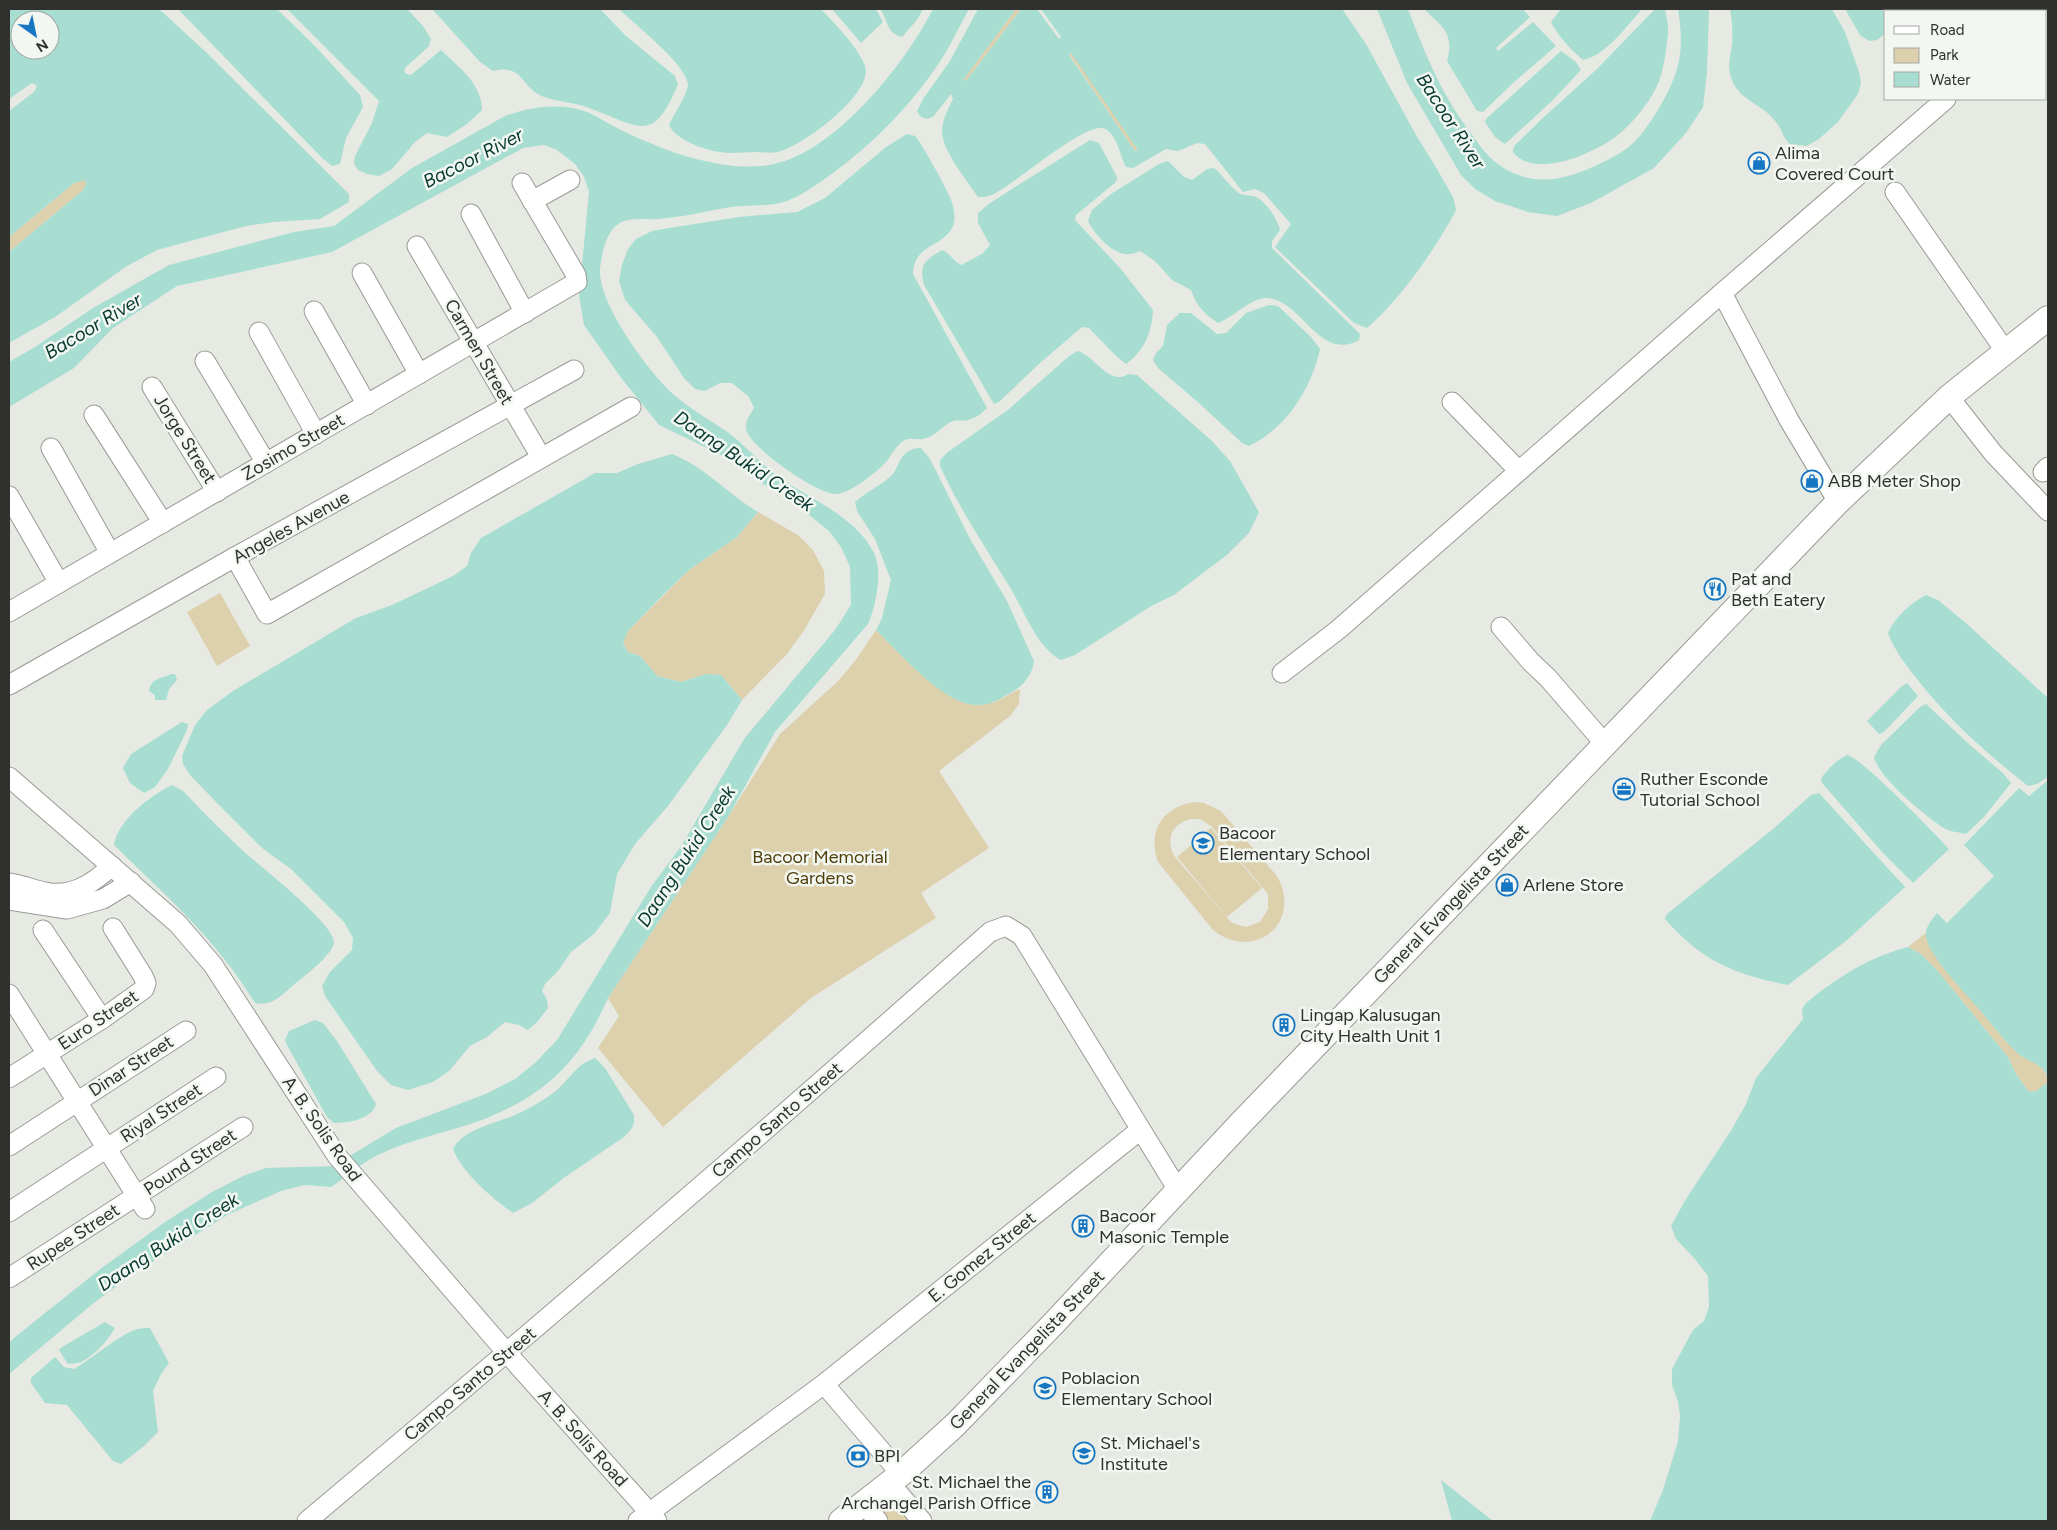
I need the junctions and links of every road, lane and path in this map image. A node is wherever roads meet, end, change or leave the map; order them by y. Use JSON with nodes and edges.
{"nodes":[{"id":1,"x":1945,"y":100,"type":"edge"},
{"id":2,"x":570,"y":180,"type":"dead end"},
{"id":3,"x":522,"y":183,"type":"dead end"},
{"id":4,"x":1895,"y":192,"type":"dead end"},
{"id":5,"x":532,"y":201,"type":"junction"},
{"id":6,"x":471,"y":214,"type":"dead end"},
{"id":7,"x":417,"y":246,"type":"dead end"},
{"id":8,"x":362,"y":273,"type":"dead end"},
{"id":9,"x":1722,"y":292,"type":"junction"},
{"id":10,"x":314,"y":311,"type":"dead end"},
{"id":11,"x":525,"y":313,"type":"junction"},
{"id":12,"x":2048,"y":318,"type":"edge"},
{"id":13,"x":259,"y":332,"type":"dead end"},
{"id":14,"x":474,"y":343,"type":"junction"},
{"id":15,"x":2006,"y":352,"type":"junction"},
{"id":16,"x":205,"y":361,"type":"dead end"},
{"id":17,"x":574,"y":370,"type":"dead end"},
{"id":18,"x":419,"y":374,"type":"junction"},
{"id":19,"x":152,"y":387,"type":"dead end"},
{"id":20,"x":1949,"y":397,"type":"junction"},
{"id":21,"x":1452,"y":402,"type":"dead end"},
{"id":22,"x":367,"y":405,"type":"junction"},
{"id":23,"x":511,"y":406,"type":"junction"},
{"id":24,"x":631,"y":407,"type":"dead end"},
{"id":25,"x":94,"y":416,"type":"dead end"},
{"id":26,"x":316,"y":434,"type":"junction"},
{"id":27,"x":51,"y":448,"type":"dead end"},
{"id":28,"x":541,"y":457,"type":"junction"},
{"id":29,"x":266,"y":463,"type":"junction"},
{"id":30,"x":1518,"y":471,"type":"junction"},
{"id":31,"x":217,"y":492,"type":"junction"},
{"id":32,"x":9,"y":496,"type":"edge"},
{"id":33,"x":1838,"y":502,"type":"junction"},
{"id":34,"x":2048,"y":511,"type":"edge"},
{"id":35,"x":163,"y":523,"type":"junction"},
{"id":36,"x":110,"y":554,"type":"junction"},
{"id":37,"x":235,"y":557,"type":"junction"},
{"id":38,"x":59,"y":584,"type":"junction"},
{"id":39,"x":9,"y":612,"type":"edge"},
{"id":40,"x":1501,"y":627,"type":"dead end"},
{"id":41,"x":1282,"y":673,"type":"dead end"},
{"id":42,"x":9,"y":685,"type":"edge"},
{"id":43,"x":1605,"y":744,"type":"junction"},
{"id":44,"x":9,"y":778,"type":"edge"},
{"id":45,"x":112,"y":866,"type":"junction"},
{"id":46,"x":131,"y":882,"type":"junction"},
{"id":47,"x":9,"y":883,"type":"edge"},
{"id":48,"x":9,"y":900,"type":"edge"},
{"id":49,"x":113,"y":928,"type":"dead end"},
{"id":50,"x":43,"y":930,"type":"dead end"},
{"id":51,"x":10,"y":1001,"type":"edge"},
{"id":52,"x":102,"y":1019,"type":"junction"},
{"id":53,"x":186,"y":1031,"type":"dead end"},
{"id":54,"x":47,"y":1054,"type":"junction"},
{"id":55,"x":216,"y":1077,"type":"dead end"},
{"id":56,"x":9,"y":1078,"type":"edge"},
{"id":57,"x":77,"y":1101,"type":"junction"},
{"id":58,"x":243,"y":1128,"type":"dead end"},
{"id":59,"x":1140,"y":1130,"type":"junction"},
{"id":60,"x":9,"y":1146,"type":"edge"},
{"id":61,"x":107,"y":1148,"type":"junction"},
{"id":62,"x":1178,"y":1190,"type":"junction"},
{"id":63,"x":141,"y":1203,"type":"junction"},
{"id":64,"x":9,"y":1212,"type":"edge"},
{"id":65,"x":9,"y":1278,"type":"edge"},
{"id":66,"x":507,"y":1353,"type":"junction"},
{"id":67,"x":824,"y":1384,"type":"junction"},
{"id":68,"x":896,"y":1479,"type":"junction"},
{"id":69,"x":871,"y":1512,"type":"edge"},
{"id":70,"x":648,"y":1518,"type":"edge"},
{"id":71,"x":307,"y":1521,"type":"edge"},
{"id":72,"x":841,"y":1521,"type":"edge"},
{"id":73,"x":922,"y":1521,"type":"edge"}],
"edges":[{"from":1,"to":9,"type":"street"},
{"from":2,"to":5,"type":"street"},
{"from":3,"to":5,"type":"street"},
{"from":4,"to":15,"type":"street"},
{"from":5,"to":11,"type":"street","name":"Zosimo Street"},
{"from":6,"to":11,"type":"street"},
{"from":7,"to":14,"type":"street","name":"Carmen Street"},
{"from":8,"to":18,"type":"street"},
{"from":9,"to":30,"type":"street"},
{"from":9,"to":33,"type":"street"},
{"from":10,"to":22,"type":"street"},
{"from":11,"to":14,"type":"street","name":"Zosimo Street"},
{"from":12,"to":15,"type":"main road","name":"General Evangelista Street"},
{"from":13,"to":26,"type":"street"},
{"from":14,"to":18,"type":"street","name":"Zosimo Street"},
{"from":14,"to":23,"type":"street","name":"Carmen Street"},
{"from":15,"to":20,"type":"main road","name":"General Evangelista Street"},
{"from":16,"to":29,"type":"street"},
{"from":17,"to":23,"type":"street","name":"Angeles Avenue"},
{"from":18,"to":22,"type":"street","name":"Zosimo Street"},
{"from":19,"to":31,"type":"street","name":"Jorge Street"},
{"from":20,"to":33,"type":"main road","name":"General Evangelista Street"},
{"from":20,"to":34,"type":"street"},
{"from":21,"to":30,"type":"street"},
{"from":22,"to":26,"type":"street","name":"Zosimo Street"},
{"from":23,"to":28,"type":"street","name":"Carmen Street"},
{"from":23,"to":37,"type":"street","name":"Angeles Avenue"},
{"from":24,"to":28,"type":"street"},
{"from":25,"to":35,"type":"street"},
{"from":26,"to":29,"type":"street","name":"Zosimo Street"},
{"from":27,"to":36,"type":"street"},
{"from":28,"to":37,"type":"street"},
{"from":29,"to":31,"type":"street","name":"Zosimo Street"},
{"from":30,"to":41,"type":"street"},
{"from":31,"to":35,"type":"street","name":"Zosimo Street"},
{"from":32,"to":38,"type":"street"},
{"from":33,"to":43,"type":"main road","name":"General Evangelista Street"},
{"from":35,"to":36,"type":"street","name":"Zosimo Street"},
{"from":36,"to":38,"type":"street","name":"Zosimo Street"},
{"from":37,"to":42,"type":"street","name":"Angeles Avenue"},
{"from":38,"to":39,"type":"street","name":"Zosimo Street"},
{"from":40,"to":43,"type":"street"},
{"from":43,"to":62,"type":"main road","name":"General Evangelista Street"},
{"from":44,"to":45,"type":"street","name":"A. B. Solis Road"},
{"from":45,"to":46,"type":"street","name":"A. B. Solis Road"},
{"from":45,"to":47,"type":"street"},
{"from":46,"to":48,"type":"street"},
{"from":46,"to":66,"type":"street","name":"A. B. Solis Road"},
{"from":49,"to":52,"type":"street","name":"Euro Street"},
{"from":50,"to":52,"type":"street"},
{"from":51,"to":54,"type":"street"},
{"from":52,"to":54,"type":"street","name":"Euro Street"},
{"from":53,"to":57,"type":"street","name":"Dinar Street"},
{"from":54,"to":56,"type":"street","name":"Euro Street"},
{"from":54,"to":57,"type":"street"},
{"from":55,"to":61,"type":"street","name":"Riyal Street"},
{"from":57,"to":60,"type":"street","name":"Dinar Street"},
{"from":57,"to":61,"type":"street"},
{"from":58,"to":63,"type":"street","name":"Pound Street"},
{"from":59,"to":62,"type":"street","name":"Campo Santo Street"},
{"from":59,"to":66,"type":"street","name":"Campo Santo Street"},
{"from":59,"to":67,"type":"street","name":"E. Gomez Street"},
{"from":61,"to":63,"type":"street"},
{"from":61,"to":64,"type":"street","name":"Riyal Street"},
{"from":62,"to":68,"type":"main road","name":"General Evangelista Street"},
{"from":63,"to":65,"type":"street","name":"Rupee Street"},
{"from":66,"to":70,"type":"street","name":"A. B. Solis Road"},
{"from":66,"to":71,"type":"street","name":"Campo Santo Street"},
{"from":67,"to":68,"type":"street"},
{"from":67,"to":70,"type":"street","name":"E. Gomez Street"},
{"from":68,"to":69,"type":"main road","name":"General Evangelista Street"},
{"from":68,"to":73,"type":"street"},
{"from":69,"to":72,"type":"main road","name":"General Evangelista Street"}]}
